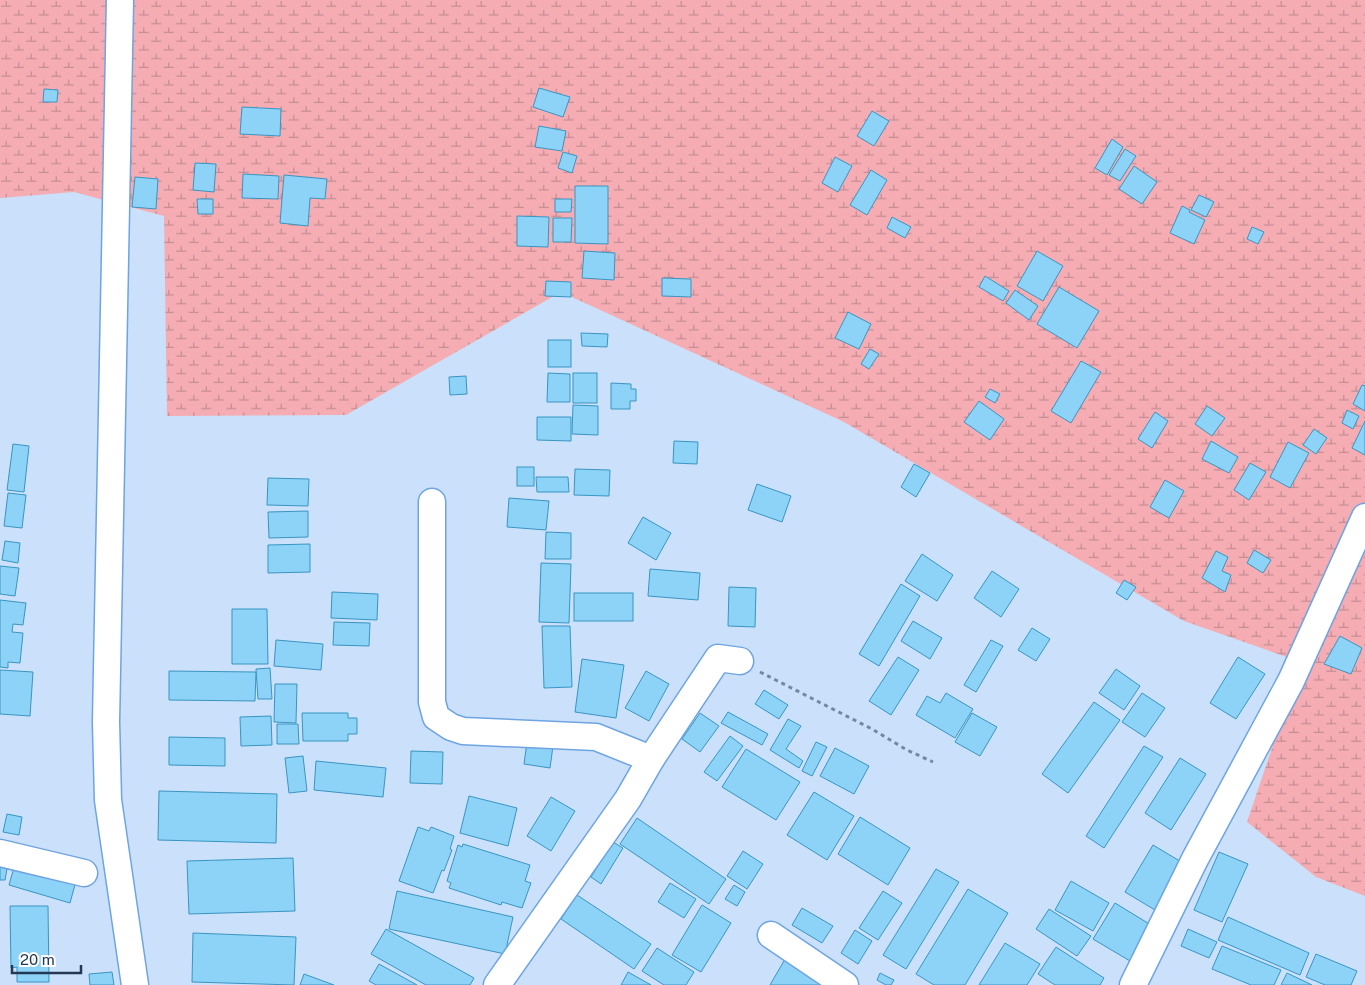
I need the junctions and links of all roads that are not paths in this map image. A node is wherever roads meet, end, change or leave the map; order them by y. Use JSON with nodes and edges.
{"nodes":[{"id":1,"x":120,"y":0,"type":"edge"},
{"id":2,"x":432,"y":502,"type":"dead end"},
{"id":3,"x":1365,"y":516,"type":"edge"},
{"id":4,"x":740,"y":661,"type":"road end"},
{"id":5,"x":651,"y":759,"type":"junction"},
{"id":6,"x":0,"y":853,"type":"edge"},
{"id":7,"x":84,"y":873,"type":"dead end"},
{"id":8,"x":771,"y":935,"type":"dead end"},
{"id":9,"x":135,"y":985,"type":"edge"},
{"id":10,"x":497,"y":985,"type":"edge"},
{"id":11,"x":845,"y":985,"type":"edge"},
{"id":12,"x":1133,"y":985,"type":"edge"}],
"edges":[{"from":1,"to":9,"type":"street"},
{"from":2,"to":5,"type":"street"},
{"from":3,"to":12,"type":"street"},
{"from":4,"to":5,"type":"street"},
{"from":5,"to":10,"type":"street"},
{"from":6,"to":7,"type":"street"},
{"from":8,"to":11,"type":"street"}]}
